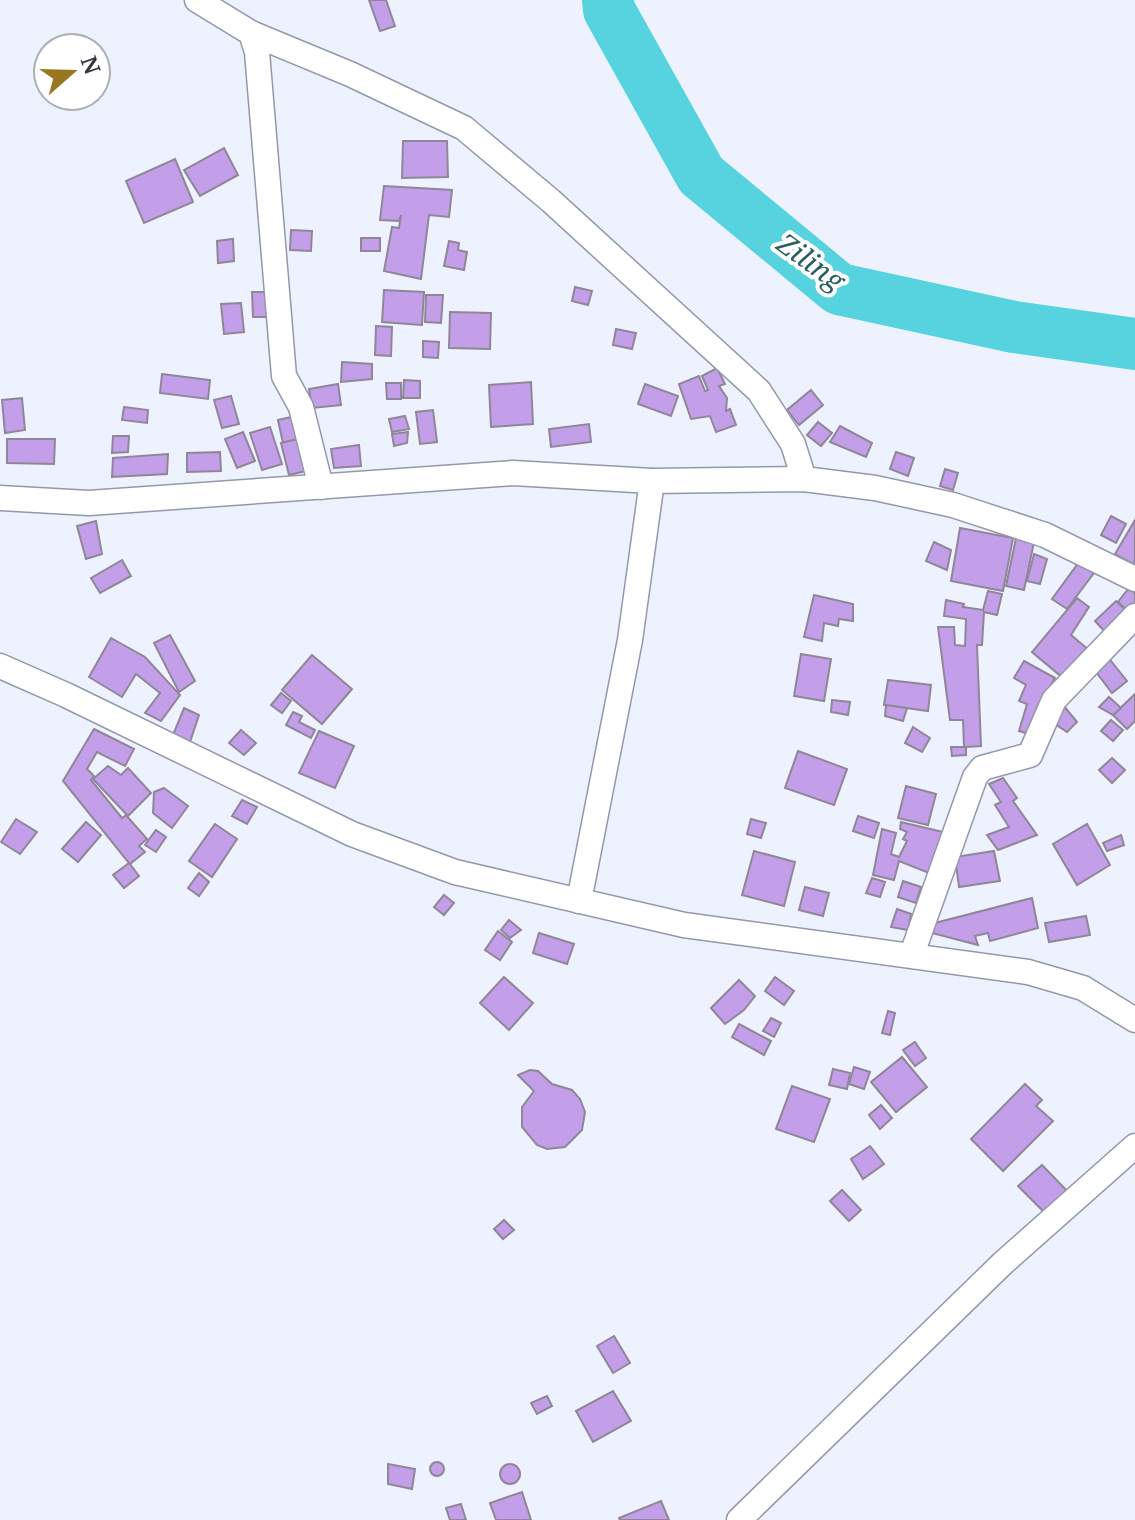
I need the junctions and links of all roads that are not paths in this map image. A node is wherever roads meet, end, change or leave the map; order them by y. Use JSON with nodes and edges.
{"nodes":[{"id":1,"x":197,"y":0,"type":"edge"},
{"id":2,"x":251,"y":33,"type":"junction"},
{"id":3,"x":804,"y":479,"type":"junction"},
{"id":4,"x":652,"y":481,"type":"junction"},
{"id":5,"x":321,"y":487,"type":"junction"},
{"id":6,"x":0,"y":498,"type":"edge"},
{"id":7,"x":1135,"y":579,"type":"edge"},
{"id":8,"x":1135,"y":616,"type":"edge"},
{"id":9,"x":0,"y":666,"type":"edge"},
{"id":10,"x":579,"y":901,"type":"junction"},
{"id":11,"x":912,"y":954,"type":"junction"},
{"id":12,"x":1135,"y":1020,"type":"edge"},
{"id":13,"x":1135,"y":1146,"type":"edge"},
{"id":14,"x":739,"y":1520,"type":"edge"}],
"edges":[{"from":1,"to":2,"type":"street"},
{"from":2,"to":3,"type":"street"},
{"from":2,"to":5,"type":"street"},
{"from":3,"to":4,"type":"street"},
{"from":3,"to":7,"type":"street"},
{"from":4,"to":5,"type":"street"},
{"from":4,"to":10,"type":"street"},
{"from":5,"to":6,"type":"street"},
{"from":8,"to":11,"type":"street"},
{"from":9,"to":10,"type":"street"},
{"from":10,"to":11,"type":"street"},
{"from":11,"to":12,"type":"street"},
{"from":13,"to":14,"type":"street"}]}
